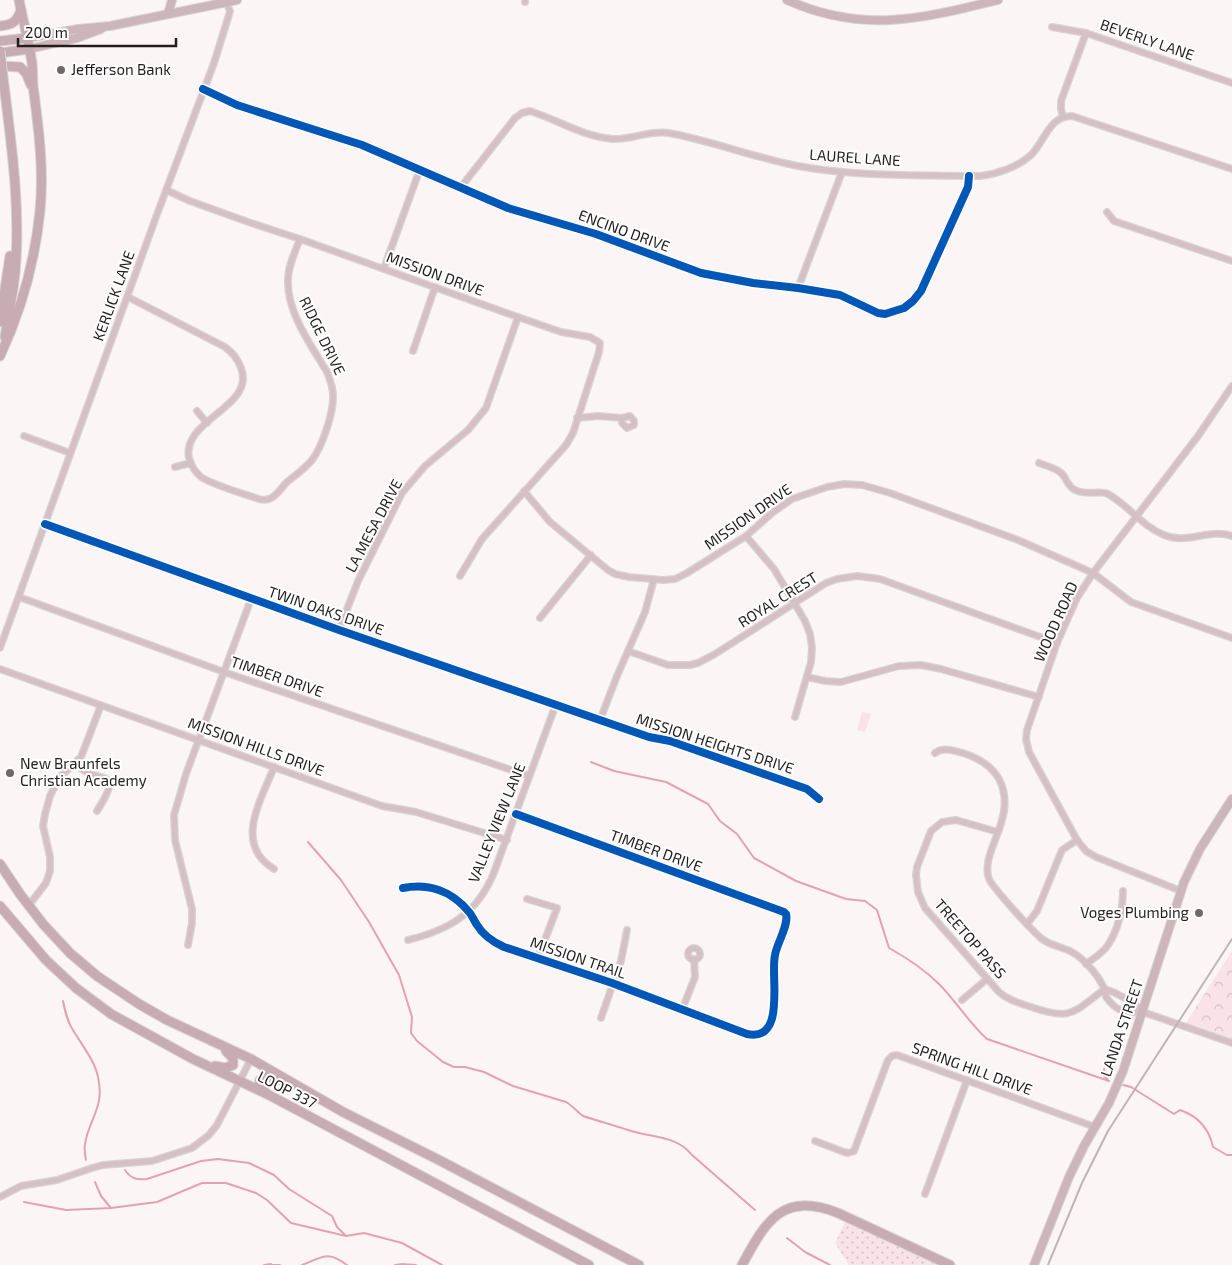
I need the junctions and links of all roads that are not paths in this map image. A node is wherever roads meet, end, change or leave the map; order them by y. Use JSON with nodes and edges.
{"nodes":[{"id":1,"x":19,"y":0,"type":"edge"},
{"id":2,"x":172,"y":0,"type":"edge"},
{"id":3,"x":237,"y":0,"type":"edge"},
{"id":4,"x":787,"y":0,"type":"edge"},
{"id":5,"x":998,"y":0,"type":"edge"},
{"id":6,"x":226,"y":2,"type":"junction"},
{"id":7,"x":21,"y":10,"type":"junction"},
{"id":8,"x":168,"y":14,"type":"junction"},
{"id":9,"x":0,"y":26,"type":"edge"},
{"id":10,"x":110,"y":26,"type":"junction"},
{"id":11,"x":1052,"y":28,"type":"dead end"},
{"id":12,"x":1086,"y":33,"type":"junction"},
{"id":13,"x":27,"y":38,"type":"junction"},
{"id":14,"x":0,"y":41,"type":"edge"},
{"id":15,"x":28,"y":49,"type":"junction"},
{"id":16,"x":0,"y":52,"type":"edge"},
{"id":17,"x":0,"y":66,"type":"edge"},
{"id":18,"x":1232,"y":83,"type":"edge"},
{"id":19,"x":204,"y":89,"type":"junction"},
{"id":20,"x":33,"y":92,"type":"junction"},
{"id":21,"x":1063,"y":117,"type":"junction"},
{"id":22,"x":420,"y":169,"type":"junction"},
{"id":23,"x":1232,"y":169,"type":"edge"},
{"id":24,"x":842,"y":172,"type":"junction"},
{"id":25,"x":970,"y":176,"type":"junction"},
{"id":26,"x":461,"y":187,"type":"junction"},
{"id":27,"x":166,"y":190,"type":"junction"},
{"id":28,"x":17,"y":209,"type":"junction"},
{"id":29,"x":1107,"y":212,"type":"dead end"},
{"id":30,"x":300,"y":239,"type":"junction"},
{"id":31,"x":1232,"y":261,"type":"edge"},
{"id":32,"x":384,"y":268,"type":"junction"},
{"id":33,"x":435,"y":287,"type":"junction"},
{"id":34,"x":798,"y":288,"type":"junction"},
{"id":35,"x":128,"y":297,"type":"junction"},
{"id":36,"x":518,"y":317,"type":"junction"},
{"id":37,"x":0,"y":322,"type":"edge"},
{"id":38,"x":413,"y":351,"type":"dead end"},
{"id":39,"x":0,"y":357,"type":"edge"},
{"id":40,"x":1232,"y":386,"type":"edge"},
{"id":41,"x":197,"y":411,"type":"dead end"},
{"id":42,"x":577,"y":418,"type":"junction"},
{"id":43,"x":622,"y":418,"type":"dead end"},
{"id":44,"x":207,"y":423,"type":"junction"},
{"id":45,"x":24,"y":436,"type":"dead end"},
{"id":46,"x":70,"y":453,"type":"junction"},
{"id":47,"x":191,"y":463,"type":"junction"},
{"id":48,"x":1039,"y":463,"type":"dead end"},
{"id":49,"x":175,"y":467,"type":"dead end"},
{"id":50,"x":524,"y":491,"type":"junction"},
{"id":51,"x":1137,"y":517,"type":"junction"},
{"id":52,"x":45,"y":524,"type":"junction"},
{"id":53,"x":746,"y":536,"type":"junction"},
{"id":54,"x":1232,"y":536,"type":"edge"},
{"id":55,"x":591,"y":555,"type":"junction"},
{"id":56,"x":1093,"y":573,"type":"junction"},
{"id":57,"x":460,"y":576,"type":"dead end"},
{"id":58,"x":654,"y":580,"type":"junction"},
{"id":59,"x":19,"y":597,"type":"junction"},
{"id":60,"x":251,"y":598,"type":"junction"},
{"id":61,"x":794,"y":602,"type":"junction"},
{"id":62,"x":540,"y":618,"type":"dead end"},
{"id":63,"x":339,"y":630,"type":"junction"},
{"id":64,"x":1232,"y":638,"type":"edge"},
{"id":65,"x":1057,"y":643,"type":"junction"},
{"id":66,"x":0,"y":648,"type":"edge"},
{"id":67,"x":628,"y":651,"type":"junction"},
{"id":68,"x":0,"y":669,"type":"edge"},
{"id":69,"x":224,"y":672,"type":"junction"},
{"id":70,"x":807,"y":677,"type":"junction"},
{"id":71,"x":1039,"y":697,"type":"junction"},
{"id":72,"x":556,"y":704,"type":"junction"},
{"id":73,"x":100,"y":705,"type":"junction"},
{"id":74,"x":796,"y":717,"type":"dead end"},
{"id":75,"x":600,"y":720,"type":"junction"},
{"id":76,"x":199,"y":740,"type":"junction"},
{"id":77,"x":935,"y":753,"type":"dead end"},
{"id":78,"x":76,"y":764,"type":"junction"},
{"id":79,"x":274,"y":767,"type":"junction"},
{"id":80,"x":529,"y":776,"type":"junction"},
{"id":81,"x":819,"y":799,"type":"dead end"},
{"id":82,"x":1232,"y":799,"type":"edge"},
{"id":83,"x":97,"y":811,"type":"dead end"},
{"id":84,"x":516,"y":814,"type":"junction"},
{"id":85,"x":998,"y":832,"type":"junction"},
{"id":86,"x":507,"y":840,"type":"junction"},
{"id":87,"x":1077,"y":840,"type":"junction"},
{"id":88,"x":0,"y":864,"type":"edge"},
{"id":89,"x":274,"y":869,"type":"dead end"},
{"id":90,"x":403,"y":888,"type":"dead end"},
{"id":91,"x":1123,"y":891,"type":"dead end"},
{"id":92,"x":1181,"y":891,"type":"junction"},
{"id":93,"x":527,"y":899,"type":"dead end"},
{"id":94,"x":29,"y":905,"type":"junction"},
{"id":95,"x":0,"y":906,"type":"edge"},
{"id":96,"x":470,"y":912,"type":"junction"},
{"id":97,"x":1028,"y":924,"type":"junction"},
{"id":98,"x":627,"y":930,"type":"dead end"},
{"id":99,"x":408,"y":940,"type":"dead end"},
{"id":100,"x":188,"y":945,"type":"dead end"},
{"id":101,"x":538,"y":958,"type":"junction"},
{"id":102,"x":694,"y":959,"type":"dead end"},
{"id":103,"x":1086,"y":964,"type":"junction"},
{"id":104,"x":987,"y":979,"type":"junction"},
{"id":105,"x":612,"y":983,"type":"junction"},
{"id":106,"x":1105,"y":988,"type":"junction"},
{"id":107,"x":1120,"y":997,"type":"junction"},
{"id":108,"x":962,"y":1000,"type":"dead end"},
{"id":109,"x":1114,"y":1006,"type":"junction"},
{"id":110,"x":682,"y":1010,"type":"junction"},
{"id":111,"x":1143,"y":1012,"type":"junction"},
{"id":112,"x":600,"y":1018,"type":"dead end"},
{"id":113,"x":761,"y":1034,"type":"joint"},
{"id":114,"x":1232,"y":1043,"type":"edge"},
{"id":115,"x":222,"y":1047,"type":"junction"},
{"id":116,"x":193,"y":1060,"type":"junction"},
{"id":117,"x":251,"y":1060,"type":"junction"},
{"id":118,"x":967,"y":1080,"type":"junction"},
{"id":119,"x":239,"y":1081,"type":"junction"},
{"id":120,"x":291,"y":1083,"type":"junction"},
{"id":121,"x":269,"y":1095,"type":"junction"},
{"id":122,"x":1095,"y":1127,"type":"junction"},
{"id":123,"x":815,"y":1141,"type":"dead end"},
{"id":124,"x":925,"y":1194,"type":"dead end"},
{"id":125,"x":0,"y":1197,"type":"edge"},
{"id":126,"x":589,"y":1265,"type":"edge"},
{"id":127,"x":639,"y":1265,"type":"edge"},
{"id":128,"x":742,"y":1265,"type":"edge"},
{"id":129,"x":950,"y":1265,"type":"edge"},
{"id":130,"x":1034,"y":1265,"type":"edge"}],
"edges":[{"from":1,"to":7,"type":"main road"},
{"from":2,"to":8,"type":"street"},
{"from":3,"to":6,"type":"street"},
{"from":4,"to":5,"type":"street"},
{"from":6,"to":8,"type":"street"},
{"from":6,"to":19,"type":"street","name":"KERLICK LANE"},
{"from":7,"to":9,"type":"main road"},
{"from":7,"to":13,"type":"main road"},
{"from":8,"to":10,"type":"street"},
{"from":10,"to":13,"type":"street"},
{"from":10,"to":15,"type":"street"},
{"from":11,"to":12,"type":"street","name":"BEVERLY LANE"},
{"from":12,"to":18,"type":"street","name":"BEVERLY LANE"},
{"from":12,"to":21,"type":"street"},
{"from":13,"to":14,"type":"main road"},
{"from":13,"to":15,"type":"main road"},
{"from":15,"to":16,"type":"main road"},
{"from":15,"to":20,"type":"main road"},
{"from":16,"to":28,"type":"main road","bridge":true},
{"from":17,"to":20,"type":"main road"},
{"from":19,"to":22,"type":"street","name":"ENCINO DRIVE"},
{"from":19,"to":27,"type":"street","name":"KERLICK LANE"},
{"from":20,"to":39,"type":"main road"},
{"from":21,"to":23,"type":"street"},
{"from":21,"to":25,"type":"street","name":"LAUREL LANE"},
{"from":22,"to":26,"type":"street","name":"ENCINO DRIVE"},
{"from":22,"to":32,"type":"street"},
{"from":24,"to":25,"type":"street","name":"LAUREL LANE"},
{"from":24,"to":26,"type":"street","name":"LAUREL LANE"},
{"from":24,"to":34,"type":"street"},
{"from":25,"to":34,"type":"street","name":"ENCINO DRIVE"},
{"from":26,"to":34,"type":"street","name":"ENCINO DRIVE"},
{"from":27,"to":30,"type":"street","name":"MISSION DRIVE"},
{"from":27,"to":35,"type":"street","name":"KERLICK LANE"},
{"from":28,"to":37,"type":"main road"},
{"from":28,"to":39,"type":"main road"},
{"from":29,"to":31,"type":"street"},
{"from":30,"to":32,"type":"street","name":"MISSION DRIVE"},
{"from":30,"to":47,"type":"street","name":"RIDGE DRIVE"},
{"from":32,"to":33,"type":"street","name":"MISSION DRIVE"},
{"from":33,"to":36,"type":"street","name":"MISSION DRIVE"},
{"from":33,"to":38,"type":"street"},
{"from":35,"to":44,"type":"street"},
{"from":35,"to":46,"type":"street","name":"KERLICK LANE"},
{"from":36,"to":42,"type":"street","name":"MISSION DRIVE"},
{"from":36,"to":63,"type":"street","name":"LA MESA DRIVE"},
{"from":40,"to":51,"type":"street","name":"WOOD ROAD"},
{"from":41,"to":44,"type":"street"},
{"from":42,"to":43,"type":"street"},
{"from":42,"to":50,"type":"street","name":"MISSION DRIVE"},
{"from":44,"to":47,"type":"street"},
{"from":45,"to":46,"type":"street"},
{"from":46,"to":52,"type":"street","name":"KERLICK LANE"},
{"from":47,"to":49,"type":"street"},
{"from":48,"to":51,"type":"street"},
{"from":50,"to":55,"type":"street","name":"MISSION DRIVE"},
{"from":50,"to":57,"type":"street"},
{"from":51,"to":54,"type":"street"},
{"from":51,"to":56,"type":"street","name":"WOOD ROAD"},
{"from":52,"to":59,"type":"street","name":"KERLICK LANE"},
{"from":52,"to":60,"type":"street","name":"TWIN OAKS DRIVE"},
{"from":53,"to":56,"type":"street","name":"MISSION DRIVE"},
{"from":53,"to":58,"type":"street","name":"MISSION DRIVE"},
{"from":53,"to":61,"type":"street"},
{"from":55,"to":58,"type":"street","name":"MISSION DRIVE"},
{"from":55,"to":62,"type":"street"},
{"from":56,"to":64,"type":"street","name":"MISSION DRIVE"},
{"from":56,"to":65,"type":"street","name":"WOOD ROAD"},
{"from":58,"to":67,"type":"street"},
{"from":59,"to":66,"type":"street","name":"KERLICK LANE"},
{"from":59,"to":69,"type":"street","name":"TIMBER DRIVE"},
{"from":60,"to":63,"type":"street","name":"TWIN OAKS DRIVE"},
{"from":60,"to":69,"type":"street"},
{"from":61,"to":65,"type":"street","name":"ROYAL CREST"},
{"from":61,"to":67,"type":"street","name":"ROYAL CREST"},
{"from":61,"to":70,"type":"street"},
{"from":63,"to":72,"type":"street","name":"TWIN OAKS DRIVE"},
{"from":65,"to":71,"type":"street","name":"WOOD ROAD"},
{"from":67,"to":75,"type":"street"},
{"from":68,"to":73,"type":"street","name":"MISSION HILLS DRIVE"},
{"from":69,"to":76,"type":"street"},
{"from":69,"to":80,"type":"street","name":"TIMBER DRIVE"},
{"from":70,"to":71,"type":"street"},
{"from":70,"to":74,"type":"street"},
{"from":71,"to":87,"type":"street","name":"WOOD ROAD"},
{"from":72,"to":75,"type":"street","name":"TWIN OAKS DRIVE"},
{"from":72,"to":80,"type":"street","name":"VALLEY VIEW LANE"},
{"from":73,"to":76,"type":"street","name":"MISSION HILLS DRIVE"},
{"from":73,"to":78,"type":"street"},
{"from":75,"to":81,"type":"street","name":"MISSION HEIGHTS DRIVE"},
{"from":76,"to":79,"type":"street","name":"MISSION HILLS DRIVE"},
{"from":76,"to":100,"type":"street"},
{"from":77,"to":85,"type":"street"},
{"from":78,"to":83,"type":"street"},
{"from":78,"to":94,"type":"street"},
{"from":79,"to":86,"type":"street","name":"MISSION HILLS DRIVE"},
{"from":79,"to":89,"type":"street"},
{"from":80,"to":84,"type":"street","name":"VALLEY VIEW LANE"},
{"from":82,"to":92,"type":"street","name":"LANDA STREET"},
{"from":84,"to":86,"type":"street","name":"VALLEY VIEW LANE"},
{"from":84,"to":113,"type":"street","name":"TIMBER DRIVE"},
{"from":85,"to":97,"type":"street"},
{"from":85,"to":104,"type":"street","name":"TREETOP PASS"},
{"from":86,"to":96,"type":"street","name":"VALLEY VIEW LANE"},
{"from":87,"to":92,"type":"street"},
{"from":87,"to":97,"type":"street"},
{"from":88,"to":94,"type":"main road","name":"LOOP 337"},
{"from":90,"to":96,"type":"street","name":"MISSION TRAIL"},
{"from":91,"to":103,"type":"street"},
{"from":92,"to":111,"type":"street","name":"LANDA STREET"},
{"from":93,"to":101,"type":"street"},
{"from":94,"to":115,"type":"main road","name":"LOOP 337"},
{"from":95,"to":116,"type":"main road","name":"LOOP 337"},
{"from":96,"to":99,"type":"street","name":"VALLEY VIEW LANE"},
{"from":96,"to":101,"type":"street","name":"MISSION TRAIL"},
{"from":97,"to":103,"type":"street"},
{"from":98,"to":105,"type":"street"},
{"from":101,"to":105,"type":"street","name":"MISSION TRAIL"},
{"from":102,"to":110,"type":"street"},
{"from":103,"to":106,"type":"street"},
{"from":104,"to":106,"type":"street","name":"TREETOP PASS"},
{"from":104,"to":108,"type":"street"},
{"from":105,"to":110,"type":"street","name":"MISSION TRAIL"},
{"from":105,"to":112,"type":"street"},
{"from":106,"to":107,"type":"street"},
{"from":106,"to":109,"type":"street"},
{"from":107,"to":109,"type":"street"},
{"from":107,"to":111,"type":"street"},
{"from":109,"to":111,"type":"street"},
{"from":110,"to":113,"type":"street","name":"MISSION TRAIL"},
{"from":111,"to":114,"type":"street"},
{"from":111,"to":122,"type":"street","name":"LANDA STREET"},
{"from":115,"to":116,"type":"main road"},
{"from":115,"to":117,"type":"main road","name":"LOOP 337"},
{"from":116,"to":119,"type":"main road","name":"LOOP 337"},
{"from":117,"to":119,"type":"street"},
{"from":117,"to":120,"type":"main road","name":"LOOP 337"},
{"from":118,"to":122,"type":"street","name":"SPRING HILL DRIVE"},
{"from":118,"to":123,"type":"street","name":"SPRING HILL DRIVE"},
{"from":118,"to":124,"type":"street"},
{"from":119,"to":121,"type":"main road","name":"LOOP 337"},
{"from":119,"to":125,"type":"street"},
{"from":120,"to":121,"type":"main road"},
{"from":120,"to":127,"type":"main road","name":"LOOP 337"},
{"from":121,"to":126,"type":"main road","name":"LOOP 337"},
{"from":122,"to":130,"type":"street","name":"LANDA STREET"},
{"from":128,"to":129,"type":"main road"}]}
